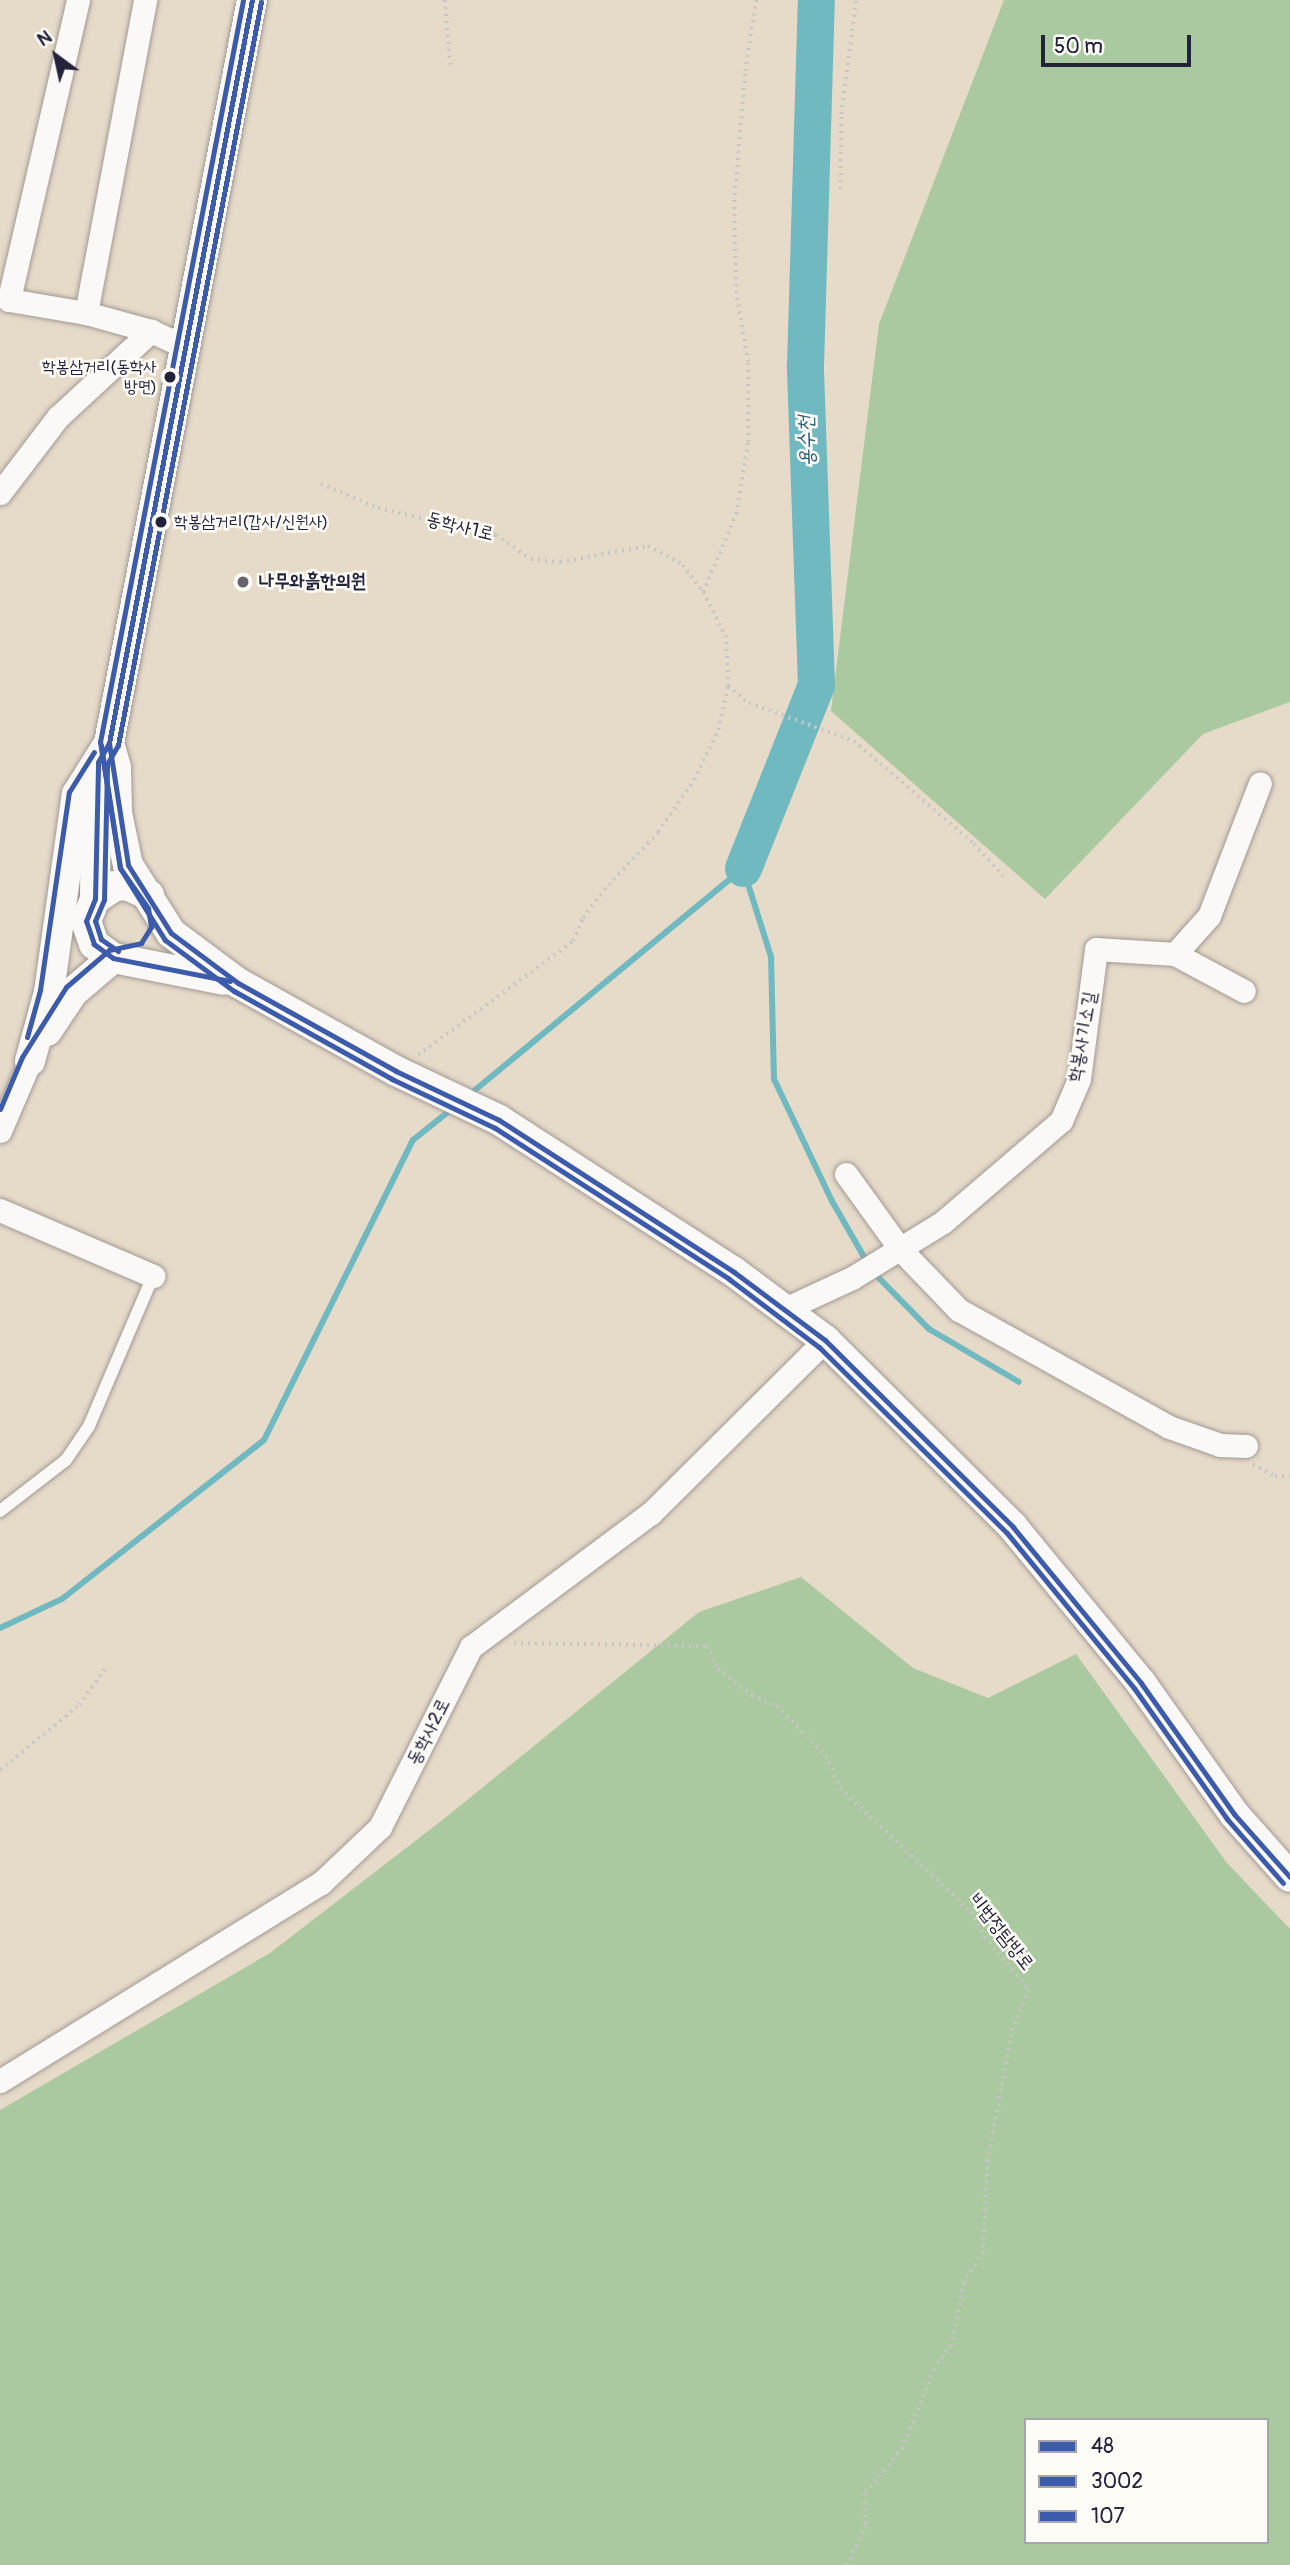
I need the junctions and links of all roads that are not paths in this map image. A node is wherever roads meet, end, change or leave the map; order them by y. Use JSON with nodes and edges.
{"nodes":[{"id":1,"x":78,"y":0,"type":"edge"},
{"id":2,"x":145,"y":0,"type":"edge"},
{"id":3,"x":252,"y":0,"type":"edge"},
{"id":4,"x":86,"y":313,"type":"junction"},
{"id":5,"x":151,"y":331,"type":"junction"},
{"id":6,"x":185,"y":347,"type":"junction"},
{"id":7,"x":0,"y":493,"type":"edge"},
{"id":8,"x":103,"y":753,"type":"junction"},
{"id":9,"x":1260,"y":783,"type":"dead end"},
{"id":10,"x":94,"y":899,"type":"junction"},
{"id":11,"x":155,"y":905,"type":"junction"},
{"id":12,"x":88,"y":928,"type":"junction"},
{"id":13,"x":1175,"y":954,"type":"junction"},
{"id":14,"x":120,"y":958,"type":"junction"},
{"id":15,"x":238,"y":983,"type":"junction"},
{"id":16,"x":1244,"y":991,"type":"dead end"},
{"id":17,"x":49,"y":992,"type":"junction"},
{"id":18,"x":30,"y":1061,"type":"junction"},
{"id":19,"x":0,"y":1131,"type":"edge"},
{"id":20,"x":846,"y":1174,"type":"dead end"},
{"id":21,"x":0,"y":1210,"type":"edge"},
{"id":22,"x":891,"y":1255,"type":"junction"},
{"id":23,"x":153,"y":1276,"type":"joint"},
{"id":24,"x":787,"y":1308,"type":"junction"},
{"id":25,"x":825,"y":1340,"type":"junction"},
{"id":26,"x":1246,"y":1446,"type":"dead end"},
{"id":27,"x":0,"y":1511,"type":"edge"},
{"id":28,"x":1290,"y":1877,"type":"edge"},
{"id":29,"x":0,"y":2081,"type":"edge"}],
"edges":[{"from":1,"to":4,"type":"street"},
{"from":2,"to":4,"type":"street"},
{"from":3,"to":6,"type":"street"},
{"from":4,"to":5,"type":"street"},
{"from":5,"to":6,"type":"street"},
{"from":5,"to":7,"type":"street"},
{"from":6,"to":8,"type":"street"},
{"from":8,"to":10,"type":"street"},
{"from":8,"to":11,"type":"street"},
{"from":8,"to":17,"type":"street"},
{"from":9,"to":13,"type":"street"},
{"from":10,"to":11,"type":"street"},
{"from":10,"to":12,"type":"street"},
{"from":11,"to":14,"type":"street"},
{"from":11,"to":15,"type":"street"},
{"from":12,"to":14,"type":"street"},
{"from":12,"to":17,"type":"street"},
{"from":13,"to":16,"type":"street","name":"학봉사기소길"},
{"from":13,"to":22,"type":"street","name":"학봉사기소길"},
{"from":14,"to":15,"type":"street"},
{"from":14,"to":18,"type":"street"},
{"from":15,"to":24,"type":"street"},
{"from":17,"to":18,"type":"street"},
{"from":18,"to":19,"type":"street"},
{"from":20,"to":22,"type":"street"},
{"from":21,"to":23,"type":"street"},
{"from":22,"to":24,"type":"street"},
{"from":22,"to":26,"type":"street"},
{"from":23,"to":27,"type":"lane"},
{"from":24,"to":25,"type":"street"},
{"from":25,"to":28,"type":"street"},
{"from":25,"to":29,"type":"street","name":"동학사2로"}]}
